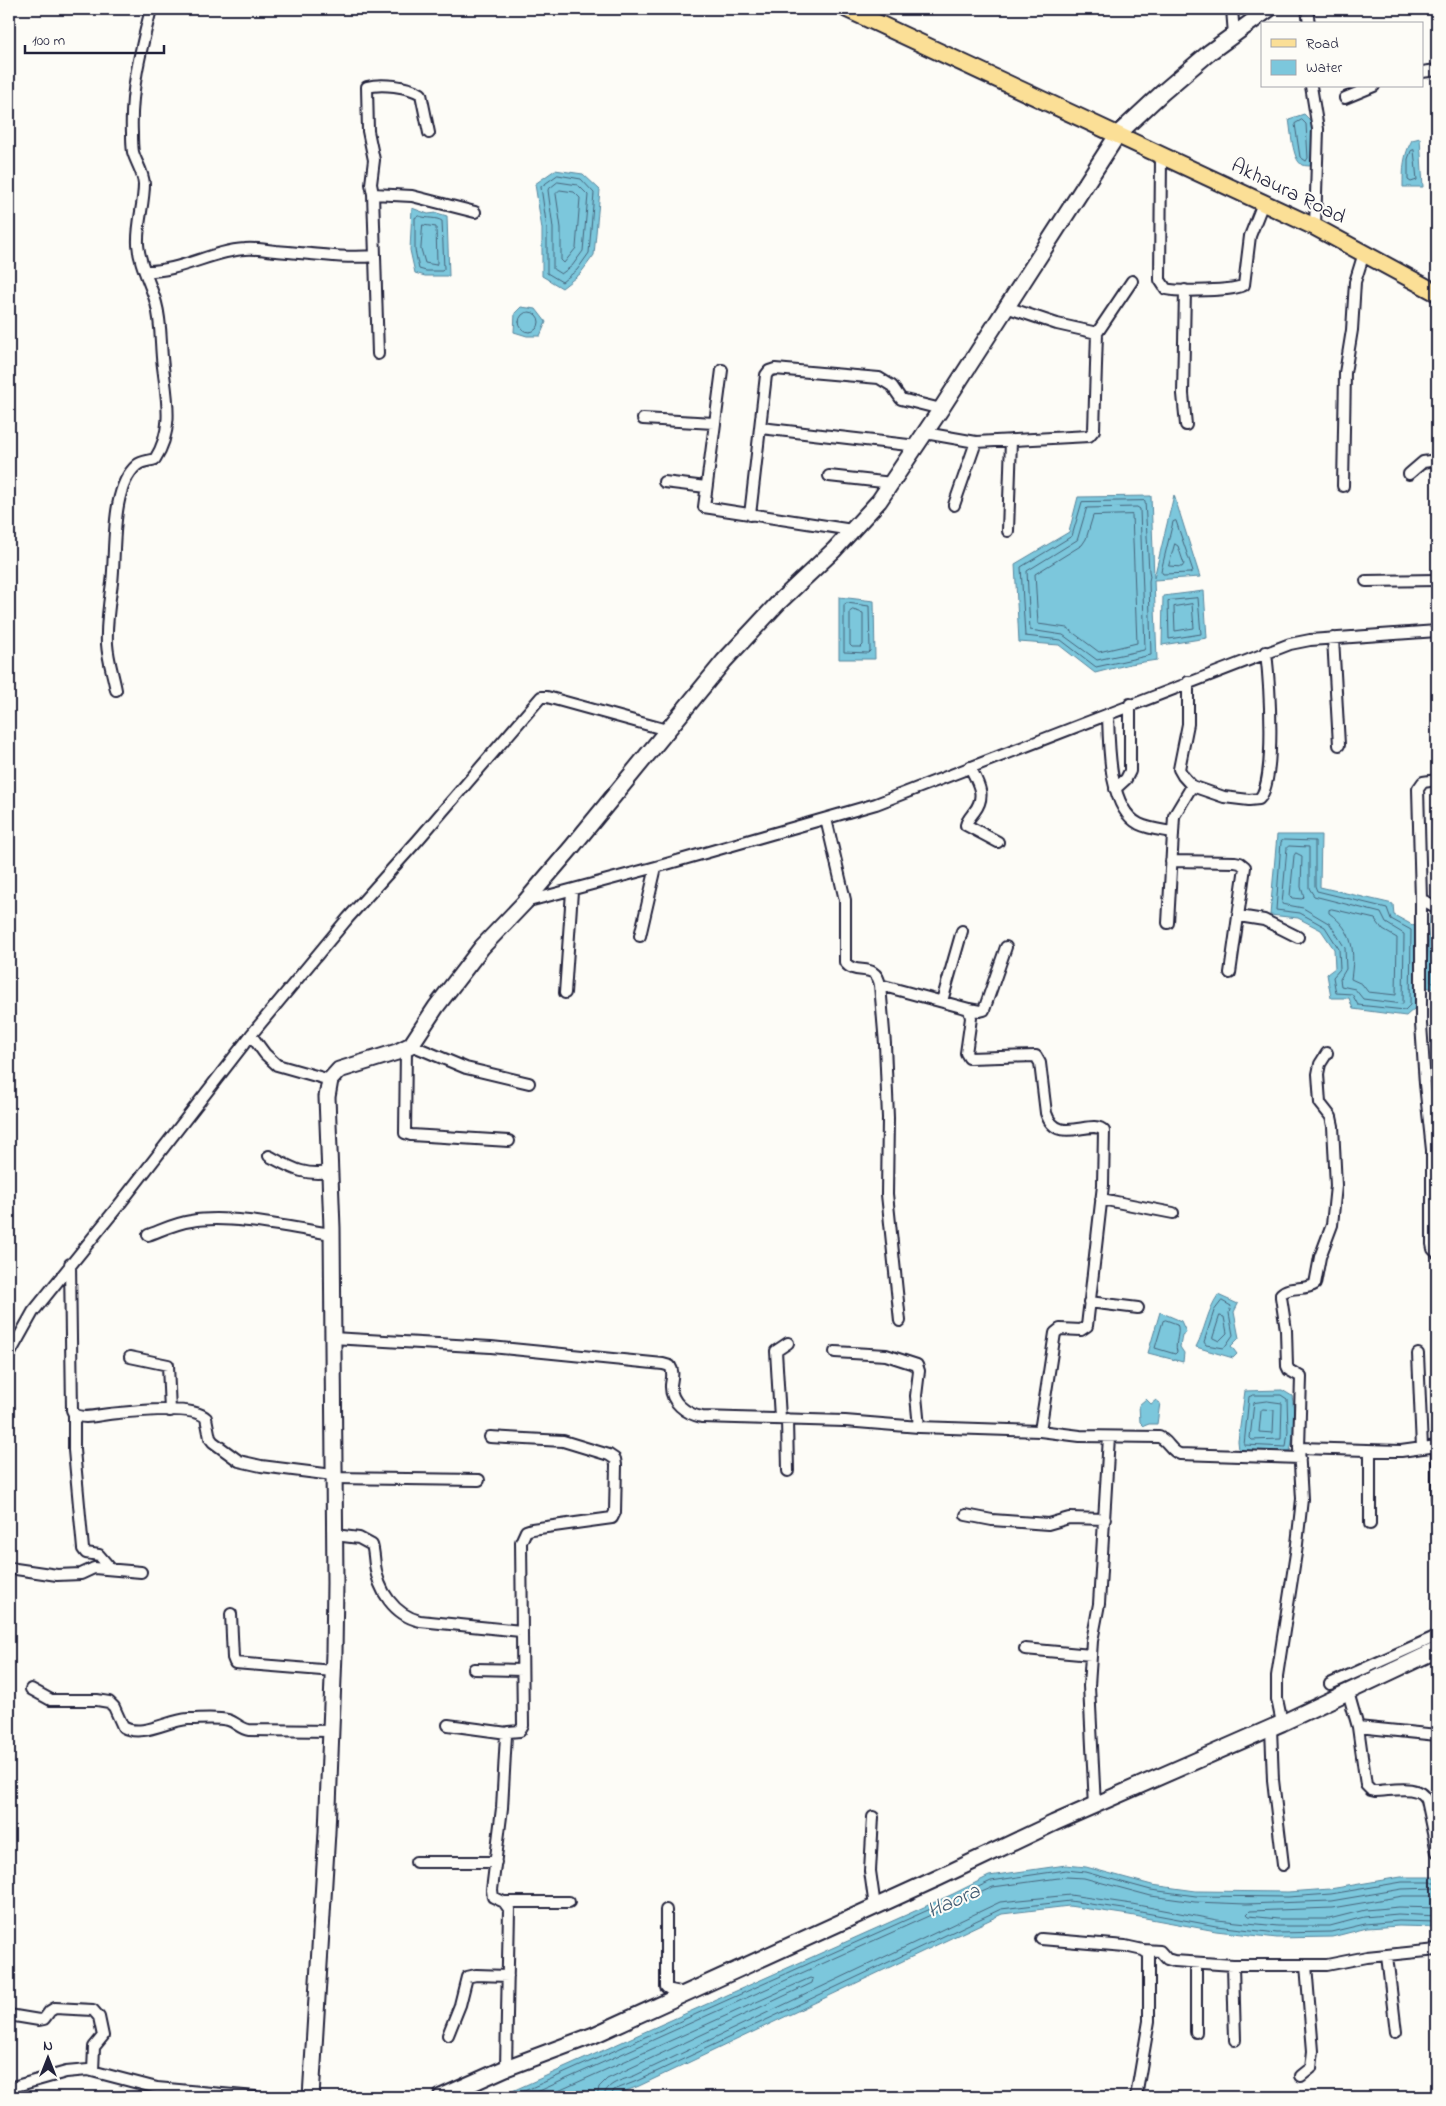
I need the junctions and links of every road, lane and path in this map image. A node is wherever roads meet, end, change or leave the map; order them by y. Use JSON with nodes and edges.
{"nodes":[{"id":1,"x":151,"y":9,"type":"edge"},
{"id":2,"x":847,"y":9,"type":"edge"},
{"id":3,"x":1232,"y":9,"type":"edge"},
{"id":4,"x":1269,"y":9,"type":"edge"},
{"id":5,"x":1307,"y":9,"type":"edge"},
{"id":6,"x":1309,"y":22,"type":"edge"},
{"id":7,"x":1234,"y":35,"type":"junction"},
{"id":8,"x":1437,"y":70,"type":"edge"},
{"id":9,"x":1424,"y":72,"type":"edge"},
{"id":10,"x":1311,"y":88,"type":"edge"},
{"id":11,"x":1369,"y":88,"type":"edge"},
{"id":12,"x":1345,"y":98,"type":"dead end"},
{"id":13,"x":429,"y":133,"type":"dead end"},
{"id":14,"x":1118,"y":134,"type":"junction"},
{"id":15,"x":1161,"y":156,"type":"junction"},
{"id":16,"x":373,"y":194,"type":"junction"},
{"id":17,"x":1263,"y":203,"type":"junction"},
{"id":18,"x":475,"y":212,"type":"dead end"},
{"id":19,"x":1315,"y":226,"type":"junction"},
{"id":20,"x":1364,"y":254,"type":"junction"},
{"id":21,"x":375,"y":256,"type":"junction"},
{"id":22,"x":146,"y":271,"type":"junction"},
{"id":23,"x":1132,"y":280,"type":"dead end"},
{"id":24,"x":1185,"y":290,"type":"junction"},
{"id":25,"x":1437,"y":293,"type":"edge"},
{"id":26,"x":1006,"y":307,"type":"junction"},
{"id":27,"x":1097,"y":333,"type":"junction"},
{"id":28,"x":378,"y":354,"type":"dead end"},
{"id":29,"x":722,"y":370,"type":"dead end"},
{"id":30,"x":941,"y":409,"type":"junction"},
{"id":31,"x":643,"y":419,"type":"dead end"},
{"id":32,"x":714,"y":424,"type":"junction"},
{"id":33,"x":1186,"y":426,"type":"dead end"},
{"id":34,"x":761,"y":428,"type":"junction"},
{"id":35,"x":921,"y":439,"type":"junction"},
{"id":36,"x":1011,"y":440,"type":"junction"},
{"id":37,"x":976,"y":442,"type":"junction"},
{"id":38,"x":1437,"y":460,"type":"edge"},
{"id":39,"x":1410,"y":474,"type":"dead end"},
{"id":40,"x":829,"y":476,"type":"dead end"},
{"id":41,"x":664,"y":482,"type":"dead end"},
{"id":42,"x":892,"y":484,"type":"junction"},
{"id":43,"x":1343,"y":486,"type":"dead end"},
{"id":44,"x":706,"y":487,"type":"junction"},
{"id":45,"x":954,"y":505,"type":"dead end"},
{"id":46,"x":750,"y":516,"type":"junction"},
{"id":47,"x":852,"y":530,"type":"junction"},
{"id":48,"x":1008,"y":531,"type":"dead end"},
{"id":49,"x":1437,"y":580,"type":"edge"},
{"id":50,"x":1366,"y":581,"type":"dead end"},
{"id":51,"x":1437,"y":631,"type":"edge"},
{"id":52,"x":1333,"y":638,"type":"junction"},
{"id":53,"x":1266,"y":652,"type":"junction"},
{"id":54,"x":1188,"y":682,"type":"junction"},
{"id":55,"x":116,"y":690,"type":"dead end"},
{"id":56,"x":1130,"y":704,"type":"junction"},
{"id":57,"x":1108,"y":714,"type":"junction"},
{"id":58,"x":668,"y":730,"type":"junction"},
{"id":59,"x":1338,"y":745,"type":"dead end"},
{"id":60,"x":970,"y":767,"type":"junction"},
{"id":61,"x":1437,"y":780,"type":"edge"},
{"id":62,"x":1192,"y":786,"type":"junction"},
{"id":63,"x":1115,"y":789,"type":"junction"},
{"id":64,"x":826,"y":819,"type":"junction"},
{"id":65,"x":1172,"y":832,"type":"junction"},
{"id":66,"x":998,"y":842,"type":"dead end"},
{"id":67,"x":1171,"y":861,"type":"junction"},
{"id":68,"x":656,"y":867,"type":"junction"},
{"id":69,"x":572,"y":891,"type":"junction"},
{"id":70,"x":530,"y":896,"type":"junction"},
{"id":71,"x":1421,"y":899,"type":"junction"},
{"id":72,"x":1437,"y":908,"type":"edge"},
{"id":73,"x":1239,"y":916,"type":"junction"},
{"id":74,"x":1168,"y":923,"type":"dead end"},
{"id":75,"x":962,"y":931,"type":"dead end"},
{"id":76,"x":640,"y":936,"type":"dead end"},
{"id":77,"x":1298,"y":937,"type":"dead end"},
{"id":78,"x":1006,"y":947,"type":"dead end"},
{"id":79,"x":1230,"y":973,"type":"dead end"},
{"id":80,"x":880,"y":985,"type":"junction"},
{"id":81,"x":565,"y":993,"type":"dead end"},
{"id":82,"x":942,"y":1000,"type":"junction"},
{"id":83,"x":969,"y":1009,"type":"junction"},
{"id":84,"x":251,"y":1034,"type":"junction"},
{"id":85,"x":409,"y":1047,"type":"junction"},
{"id":86,"x":1327,"y":1053,"type":"dead end"},
{"id":87,"x":330,"y":1080,"type":"junction"},
{"id":88,"x":529,"y":1083,"type":"dead end"},
{"id":89,"x":509,"y":1141,"type":"dead end"},
{"id":90,"x":269,"y":1156,"type":"dead end"},
{"id":91,"x":330,"y":1172,"type":"junction"},
{"id":92,"x":1101,"y":1199,"type":"junction"},
{"id":93,"x":1173,"y":1213,"type":"dead end"},
{"id":94,"x":332,"y":1234,"type":"junction"},
{"id":95,"x":148,"y":1235,"type":"dead end"},
{"id":96,"x":1437,"y":1253,"type":"edge"},
{"id":97,"x":70,"y":1264,"type":"junction"},
{"id":98,"x":1089,"y":1302,"type":"junction"},
{"id":99,"x":1138,"y":1308,"type":"dead end"},
{"id":100,"x":900,"y":1321,"type":"dead end"},
{"id":101,"x":332,"y":1338,"type":"junction"},
{"id":102,"x":788,"y":1343,"type":"dead end"},
{"id":103,"x":835,"y":1352,"type":"dead end"},
{"id":104,"x":1418,"y":1354,"type":"dead end"},
{"id":105,"x":9,"y":1355,"type":"edge"},
{"id":106,"x":130,"y":1357,"type":"dead end"},
{"id":107,"x":170,"y":1411,"type":"junction"},
{"id":108,"x":74,"y":1414,"type":"junction"},
{"id":109,"x":784,"y":1419,"type":"junction"},
{"id":110,"x":919,"y":1427,"type":"junction"},
{"id":111,"x":1040,"y":1431,"type":"junction"},
{"id":112,"x":490,"y":1437,"type":"dead end"},
{"id":113,"x":1109,"y":1437,"type":"junction"},
{"id":114,"x":1437,"y":1446,"type":"edge"},
{"id":115,"x":1422,"y":1448,"type":"junction"},
{"id":116,"x":1370,"y":1451,"type":"junction"},
{"id":117,"x":1299,"y":1453,"type":"junction"},
{"id":118,"x":788,"y":1471,"type":"dead end"},
{"id":119,"x":333,"y":1476,"type":"junction"},
{"id":120,"x":479,"y":1480,"type":"dead end"},
{"id":121,"x":1437,"y":1498,"type":"edge"},
{"id":122,"x":966,"y":1515,"type":"dead end"},
{"id":123,"x":1105,"y":1519,"type":"junction"},
{"id":124,"x":1370,"y":1524,"type":"dead end"},
{"id":125,"x":335,"y":1535,"type":"junction"},
{"id":126,"x":9,"y":1568,"type":"edge"},
{"id":127,"x":111,"y":1569,"type":"junction"},
{"id":128,"x":141,"y":1572,"type":"dead end"},
{"id":129,"x":231,"y":1614,"type":"dead end"},
{"id":130,"x":521,"y":1631,"type":"junction"},
{"id":131,"x":1437,"y":1636,"type":"edge"},
{"id":132,"x":1025,"y":1648,"type":"dead end"},
{"id":133,"x":1437,"y":1650,"type":"edge"},
{"id":134,"x":1091,"y":1655,"type":"junction"},
{"id":135,"x":474,"y":1670,"type":"dead end"},
{"id":136,"x":522,"y":1670,"type":"junction"},
{"id":137,"x":334,"y":1672,"type":"junction"},
{"id":138,"x":1330,"y":1684,"type":"dead end"},
{"id":139,"x":31,"y":1689,"type":"dead end"},
{"id":140,"x":1348,"y":1692,"type":"junction"},
{"id":141,"x":448,"y":1726,"type":"dead end"},
{"id":142,"x":1276,"y":1726,"type":"junction"},
{"id":143,"x":1358,"y":1727,"type":"junction"},
{"id":144,"x":332,"y":1731,"type":"junction"},
{"id":145,"x":507,"y":1733,"type":"junction"},
{"id":146,"x":1437,"y":1735,"type":"edge"},
{"id":147,"x":1095,"y":1806,"type":"junction"},
{"id":148,"x":873,"y":1817,"type":"dead end"},
{"id":149,"x":1435,"y":1831,"type":"edge"},
{"id":150,"x":1437,"y":1852,"type":"edge"},
{"id":151,"x":416,"y":1862,"type":"dead end"},
{"id":152,"x":496,"y":1862,"type":"junction"},
{"id":153,"x":1283,"y":1865,"type":"dead end"},
{"id":154,"x":504,"y":1902,"type":"junction"},
{"id":155,"x":569,"y":1902,"type":"dead end"},
{"id":156,"x":875,"y":1907,"type":"junction"},
{"id":157,"x":666,"y":1910,"type":"dead end"},
{"id":158,"x":1041,"y":1938,"type":"dead end"},
{"id":159,"x":1143,"y":1950,"type":"junction"},
{"id":160,"x":1437,"y":1950,"type":"edge"},
{"id":161,"x":1387,"y":1956,"type":"junction"},
{"id":162,"x":1196,"y":1963,"type":"junction"},
{"id":163,"x":1233,"y":1965,"type":"junction"},
{"id":164,"x":1306,"y":1965,"type":"junction"},
{"id":165,"x":508,"y":1976,"type":"junction"},
{"id":166,"x":686,"y":1994,"type":"junction"},
{"id":167,"x":9,"y":2015,"type":"edge"},
{"id":168,"x":1196,"y":2032,"type":"dead end"},
{"id":169,"x":1396,"y":2032,"type":"dead end"},
{"id":170,"x":448,"y":2035,"type":"dead end"},
{"id":171,"x":1234,"y":2040,"type":"dead end"},
{"id":172,"x":506,"y":2068,"type":"junction"},
{"id":173,"x":93,"y":2071,"type":"junction"},
{"id":174,"x":1301,"y":2076,"type":"dead end"},
{"id":175,"x":12,"y":2091,"type":"edge"},
{"id":176,"x":255,"y":2097,"type":"edge"},
{"id":177,"x":311,"y":2097,"type":"edge"},
{"id":178,"x":441,"y":2097,"type":"edge"},
{"id":179,"x":1136,"y":2097,"type":"edge"}],
"edges":[{"from":1,"to":22,"type":"street"},
{"from":2,"to":14,"type":"main road","name":"Akhaura Road"},
{"from":3,"to":7,"type":"street"},
{"from":4,"to":7,"type":"street"},
{"from":5,"to":6,"type":"street"},
{"from":7,"to":14,"type":"street"},
{"from":8,"to":9,"type":"street"},
{"from":10,"to":19,"type":"street"},
{"from":11,"to":12,"type":"street"},
{"from":13,"to":16,"type":"street"},
{"from":14,"to":15,"type":"main road","name":"Akhaura Road"},
{"from":14,"to":26,"type":"street"},
{"from":15,"to":17,"type":"main road","name":"Akhaura Road"},
{"from":15,"to":24,"type":"street"},
{"from":16,"to":18,"type":"street"},
{"from":16,"to":21,"type":"street"},
{"from":17,"to":19,"type":"main road","name":"Akhaura Road"},
{"from":17,"to":24,"type":"street"},
{"from":19,"to":20,"type":"main road","name":"Akhaura Road"},
{"from":20,"to":25,"type":"main road","name":"Akhaura Road"},
{"from":20,"to":43,"type":"street"},
{"from":21,"to":22,"type":"street"},
{"from":21,"to":28,"type":"street"},
{"from":22,"to":55,"type":"street"},
{"from":23,"to":27,"type":"street"},
{"from":24,"to":33,"type":"street"},
{"from":26,"to":27,"type":"street"},
{"from":26,"to":30,"type":"street"},
{"from":27,"to":36,"type":"street"},
{"from":29,"to":32,"type":"street"},
{"from":30,"to":34,"type":"street"},
{"from":30,"to":35,"type":"street"},
{"from":31,"to":32,"type":"street"},
{"from":32,"to":44,"type":"street"},
{"from":34,"to":35,"type":"street"},
{"from":34,"to":46,"type":"street"},
{"from":35,"to":37,"type":"street"},
{"from":35,"to":42,"type":"street"},
{"from":36,"to":37,"type":"street"},
{"from":36,"to":48,"type":"street"},
{"from":37,"to":45,"type":"street"},
{"from":38,"to":39,"type":"street"},
{"from":40,"to":42,"type":"street"},
{"from":41,"to":44,"type":"street"},
{"from":42,"to":47,"type":"street"},
{"from":44,"to":46,"type":"street"},
{"from":46,"to":47,"type":"street"},
{"from":47,"to":58,"type":"street"},
{"from":49,"to":50,"type":"street"},
{"from":51,"to":52,"type":"street"},
{"from":52,"to":53,"type":"street"},
{"from":52,"to":59,"type":"street"},
{"from":53,"to":54,"type":"street"},
{"from":53,"to":62,"type":"street"},
{"from":54,"to":56,"type":"street"},
{"from":54,"to":62,"type":"street"},
{"from":56,"to":57,"type":"street"},
{"from":56,"to":63,"type":"street"},
{"from":57,"to":60,"type":"street"},
{"from":57,"to":63,"type":"street"},
{"from":58,"to":70,"type":"street"},
{"from":58,"to":84,"type":"street"},
{"from":60,"to":64,"type":"street"},
{"from":60,"to":66,"type":"street"},
{"from":61,"to":71,"type":"street"},
{"from":62,"to":65,"type":"street"},
{"from":63,"to":65,"type":"street"},
{"from":64,"to":68,"type":"street"},
{"from":64,"to":80,"type":"street"},
{"from":65,"to":67,"type":"street"},
{"from":67,"to":73,"type":"street"},
{"from":67,"to":74,"type":"street"},
{"from":68,"to":69,"type":"street"},
{"from":68,"to":76,"type":"street"},
{"from":69,"to":70,"type":"street"},
{"from":69,"to":81,"type":"street"},
{"from":70,"to":85,"type":"street"},
{"from":71,"to":72,"type":"street"},
{"from":71,"to":96,"type":"street"},
{"from":73,"to":77,"type":"street"},
{"from":73,"to":79,"type":"street"},
{"from":75,"to":82,"type":"street"},
{"from":78,"to":83,"type":"street"},
{"from":80,"to":82,"type":"street"},
{"from":80,"to":100,"type":"street"},
{"from":82,"to":83,"type":"street"},
{"from":83,"to":92,"type":"street"},
{"from":84,"to":87,"type":"street"},
{"from":84,"to":97,"type":"street"},
{"from":85,"to":87,"type":"street"},
{"from":85,"to":88,"type":"street"},
{"from":85,"to":89,"type":"street"},
{"from":86,"to":117,"type":"street"},
{"from":87,"to":91,"type":"street"},
{"from":90,"to":91,"type":"street"},
{"from":91,"to":94,"type":"street"},
{"from":92,"to":93,"type":"street"},
{"from":92,"to":98,"type":"street"},
{"from":94,"to":95,"type":"street"},
{"from":94,"to":101,"type":"street"},
{"from":97,"to":105,"type":"street"},
{"from":97,"to":108,"type":"street"},
{"from":98,"to":99,"type":"street"},
{"from":98,"to":111,"type":"street"},
{"from":101,"to":109,"type":"street"},
{"from":101,"to":119,"type":"street"},
{"from":102,"to":109,"type":"street"},
{"from":103,"to":110,"type":"street"},
{"from":104,"to":115,"type":"street"},
{"from":106,"to":107,"type":"street"},
{"from":107,"to":108,"type":"street"},
{"from":107,"to":119,"type":"street"},
{"from":108,"to":127,"type":"street"},
{"from":109,"to":110,"type":"street"},
{"from":109,"to":118,"type":"street"},
{"from":110,"to":111,"type":"street"},
{"from":111,"to":113,"type":"street"},
{"from":112,"to":130,"type":"street"},
{"from":113,"to":117,"type":"street"},
{"from":113,"to":123,"type":"street"},
{"from":114,"to":115,"type":"street"},
{"from":114,"to":121,"type":"street"},
{"from":115,"to":116,"type":"street"},
{"from":116,"to":117,"type":"street"},
{"from":116,"to":124,"type":"street"},
{"from":117,"to":142,"type":"street"},
{"from":119,"to":120,"type":"street"},
{"from":119,"to":125,"type":"street"},
{"from":122,"to":123,"type":"street"},
{"from":123,"to":134,"type":"street"},
{"from":125,"to":130,"type":"street"},
{"from":125,"to":137,"type":"street"},
{"from":126,"to":127,"type":"street"},
{"from":127,"to":128,"type":"street"},
{"from":129,"to":137,"type":"street"},
{"from":130,"to":136,"type":"street"},
{"from":131,"to":138,"type":"street"},
{"from":132,"to":134,"type":"street"},
{"from":133,"to":140,"type":"street"},
{"from":134,"to":147,"type":"street"},
{"from":135,"to":136,"type":"street"},
{"from":136,"to":145,"type":"street"},
{"from":137,"to":144,"type":"street"},
{"from":139,"to":144,"type":"street"},
{"from":140,"to":142,"type":"street"},
{"from":140,"to":143,"type":"street"},
{"from":141,"to":145,"type":"street"},
{"from":142,"to":147,"type":"street"},
{"from":142,"to":153,"type":"street"},
{"from":143,"to":146,"type":"street"},
{"from":143,"to":149,"type":"street"},
{"from":144,"to":177,"type":"street"},
{"from":145,"to":152,"type":"street"},
{"from":147,"to":156,"type":"street"},
{"from":148,"to":156,"type":"street"},
{"from":149,"to":150,"type":"street"},
{"from":151,"to":152,"type":"street"},
{"from":152,"to":154,"type":"street"},
{"from":154,"to":155,"type":"street"},
{"from":154,"to":165,"type":"street"},
{"from":156,"to":166,"type":"street"},
{"from":157,"to":166,"type":"street"},
{"from":158,"to":159,"type":"street"},
{"from":159,"to":162,"type":"street"},
{"from":159,"to":179,"type":"street"},
{"from":160,"to":161,"type":"street"},
{"from":161,"to":164,"type":"street"},
{"from":161,"to":169,"type":"street"},
{"from":162,"to":163,"type":"street"},
{"from":162,"to":168,"type":"street"},
{"from":163,"to":164,"type":"street"},
{"from":163,"to":171,"type":"street"},
{"from":164,"to":174,"type":"street"},
{"from":165,"to":170,"type":"street"},
{"from":165,"to":172,"type":"street"},
{"from":166,"to":172,"type":"street"},
{"from":167,"to":173,"type":"street"},
{"from":172,"to":178,"type":"street"},
{"from":173,"to":175,"type":"street"},
{"from":173,"to":176,"type":"street"}]}
